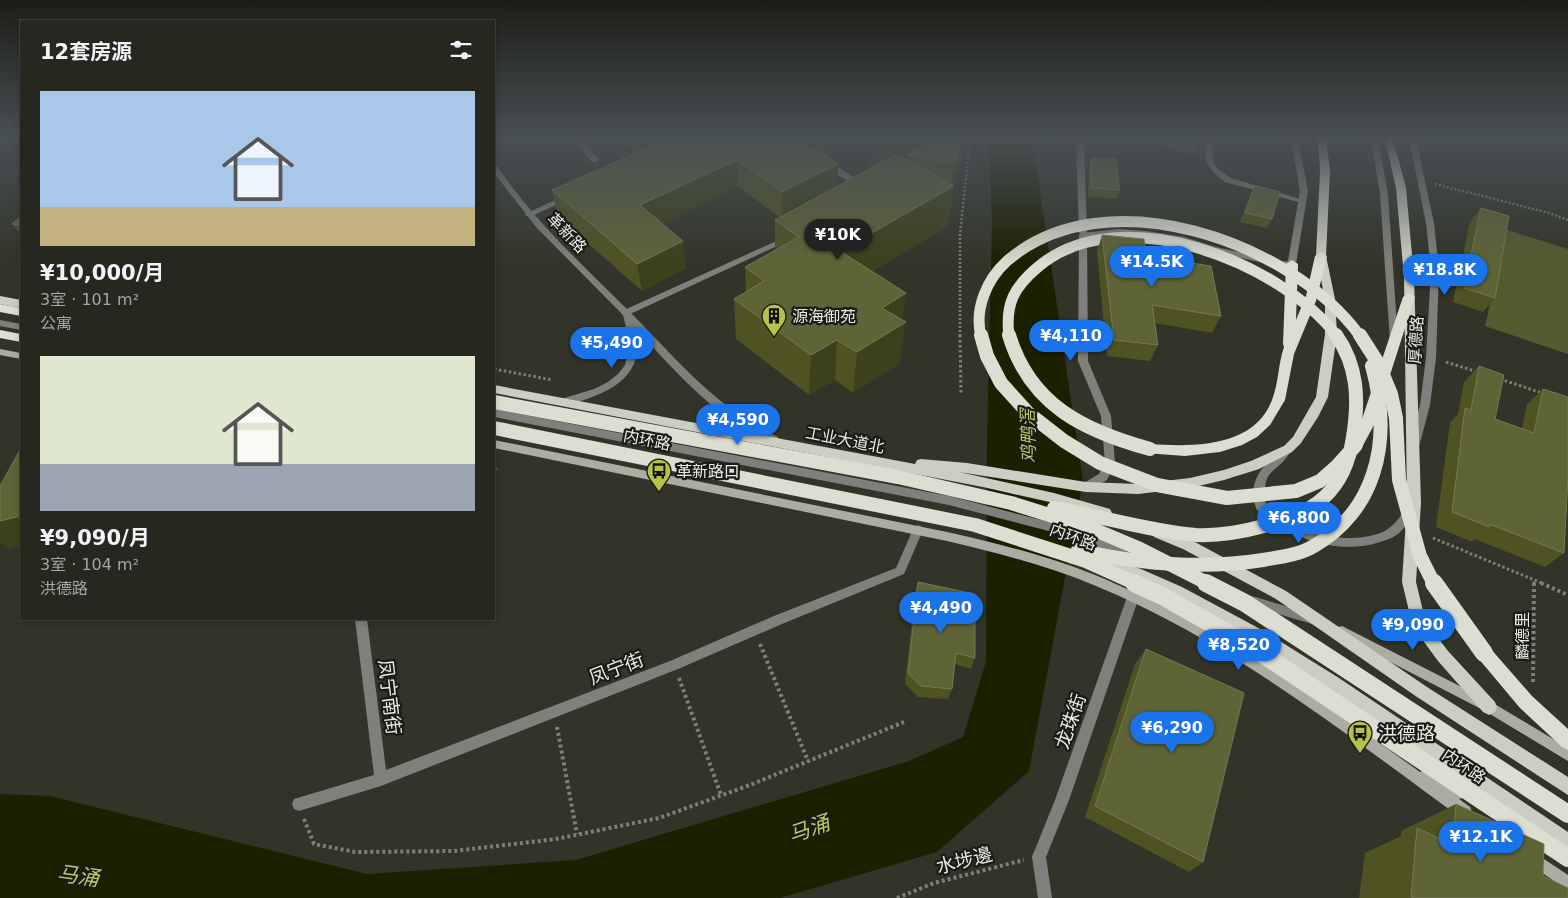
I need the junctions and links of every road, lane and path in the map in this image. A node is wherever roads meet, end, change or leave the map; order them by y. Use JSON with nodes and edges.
{"nodes":[{"id":1,"x":503,"y":181,"type":"edge"},
{"id":2,"x":853,"y":181,"type":"edge"},
{"id":3,"x":965,"y":181,"type":"edge"},
{"id":4,"x":1081,"y":181,"type":"edge"},
{"id":5,"x":1234,"y":181,"type":"edge"},
{"id":6,"x":1302,"y":181,"type":"edge"},
{"id":7,"x":1325,"y":181,"type":"edge"},
{"id":8,"x":1382,"y":181,"type":"edge"},
{"id":9,"x":1399,"y":181,"type":"edge"},
{"id":10,"x":1421,"y":181,"type":"edge"},
{"id":11,"x":1430,"y":183,"type":"dead end"},
{"id":12,"x":575,"y":194,"type":"edge"},
{"id":13,"x":855,"y":197,"type":"edge"},
{"id":14,"x":1302,"y":201,"type":"junction"},
{"id":15,"x":529,"y":214,"type":"junction"},
{"id":16,"x":1568,"y":220,"type":"edge"},
{"id":17,"x":1083,"y":234,"type":"junction"},
{"id":18,"x":791,"y":236,"type":"edge"},
{"id":19,"x":1321,"y":256,"type":"junction"},
{"id":20,"x":1292,"y":264,"type":"junction"},
{"id":21,"x":1409,"y":297,"type":"junction"},
{"id":22,"x":0,"y":300,"type":"edge"},
{"id":23,"x":20,"y":304,"type":"edge"},
{"id":24,"x":20,"y":304,"type":"edge"},
{"id":25,"x":0,"y":307,"type":"edge"},
{"id":26,"x":0,"y":313,"type":"edge"},
{"id":27,"x":625,"y":313,"type":"junction"},
{"id":28,"x":20,"y":314,"type":"edge"},
{"id":29,"x":20,"y":314,"type":"edge"},
{"id":30,"x":0,"y":323,"type":"edge"},
{"id":31,"x":20,"y":327,"type":"edge"},
{"id":32,"x":0,"y":335,"type":"edge"},
{"id":33,"x":20,"y":339,"type":"edge"},
{"id":34,"x":1394,"y":344,"type":"junction"},
{"id":35,"x":1367,"y":347,"type":"junction"},
{"id":36,"x":0,"y":352,"type":"edge"},
{"id":37,"x":1288,"y":354,"type":"junction"},
{"id":38,"x":20,"y":356,"type":"edge"},
{"id":39,"x":1440,"y":360,"type":"dead end"},
{"id":40,"x":495,"y":369,"type":"edge"},
{"id":41,"x":1483,"y":374,"type":"edge"},
{"id":42,"x":1492,"y":376,"type":"edge"},
{"id":43,"x":553,"y":380,"type":"dead end"},
{"id":44,"x":495,"y":389,"type":"edge"},
{"id":45,"x":961,"y":395,"type":"dead end"},
{"id":46,"x":1551,"y":396,"type":"edge"},
{"id":47,"x":495,"y":402,"type":"edge"},
{"id":48,"x":564,"y":402,"type":"junction"},
{"id":49,"x":495,"y":413,"type":"edge"},
{"id":50,"x":552,"y":423,"type":"junction"},
{"id":51,"x":495,"y":430,"type":"edge"},
{"id":52,"x":495,"y":444,"type":"edge"},
{"id":53,"x":785,"y":445,"type":"junction"},
{"id":54,"x":1288,"y":449,"type":"junction"},
{"id":55,"x":1413,"y":453,"type":"junction"},
{"id":56,"x":495,"y":469,"type":"edge"},
{"id":57,"x":499,"y":470,"type":"dead end"},
{"id":58,"x":1086,"y":487,"type":"junction"},
{"id":59,"x":981,"y":489,"type":"junction"},
{"id":60,"x":1414,"y":503,"type":"junction"},
{"id":61,"x":975,"y":524,"type":"junction"},
{"id":62,"x":918,"y":530,"type":"junction"},
{"id":63,"x":1430,"y":537,"type":"dead end"},
{"id":64,"x":1534,"y":580,"type":"junction"},
{"id":65,"x":1568,"y":594,"type":"edge"},
{"id":66,"x":1133,"y":597,"type":"junction"},
{"id":67,"x":361,"y":620,"type":"edge"},
{"id":68,"x":1323,"y":622,"type":"junction"},
{"id":69,"x":754,"y":630,"type":"junction"},
{"id":70,"x":674,"y":665,"type":"junction"},
{"id":71,"x":1532,"y":685,"type":"dead end"},
{"id":72,"x":1489,"y":707,"type":"junction"},
{"id":73,"x":554,"y":711,"type":"junction"},
{"id":74,"x":904,"y":722,"type":"dead end"},
{"id":75,"x":1568,"y":741,"type":"edge"},
{"id":76,"x":1568,"y":755,"type":"edge"},
{"id":77,"x":808,"y":761,"type":"junction"},
{"id":78,"x":1400,"y":766,"type":"junction"},
{"id":79,"x":382,"y":779,"type":"junction"},
{"id":80,"x":1568,"y":786,"type":"edge"},
{"id":81,"x":721,"y":795,"type":"junction"},
{"id":82,"x":299,"y":804,"type":"joint"},
{"id":83,"x":1568,"y":814,"type":"edge"},
{"id":84,"x":1477,"y":821,"type":"edge"},
{"id":85,"x":577,"y":834,"type":"junction"},
{"id":86,"x":1568,"y":843,"type":"edge"},
{"id":87,"x":1522,"y":852,"type":"edge"},
{"id":88,"x":1039,"y":857,"type":"junction"},
{"id":89,"x":1568,"y":858,"type":"edge"},
{"id":90,"x":1568,"y":883,"type":"edge"},
{"id":91,"x":897,"y":898,"type":"edge"},
{"id":92,"x":1046,"y":898,"type":"edge"}],
"edges":[{"from":1,"to":15,"type":"street","name":"革新路"},
{"from":2,"to":13,"type":"street"},
{"from":3,"to":45,"type":"path"},
{"from":4,"to":17,"type":"street"},
{"from":5,"to":14,"type":"street"},
{"from":6,"to":14,"type":"street"},
{"from":7,"to":19,"type":"main road"},
{"from":8,"to":34,"type":"street","name":"厚德路"},
{"from":9,"to":21,"type":"main road"},
{"from":10,"to":55,"type":"street","name":"厚德路"},
{"from":11,"to":16,"type":"path"},
{"from":12,"to":15,"type":"street"},
{"from":14,"to":20,"type":"street"},
{"from":15,"to":27,"type":"street","name":"革新路"},
{"from":17,"to":20,"type":"street"},
{"from":17,"to":58,"type":"street"},
{"from":18,"to":27,"type":"street"},
{"from":19,"to":37,"type":"highway"},
{"from":19,"to":54,"type":"main road"},
{"from":20,"to":37,"type":"highway"},
{"from":21,"to":34,"type":"highway"},
{"from":21,"to":55,"type":"main road"},
{"from":22,"to":23,"type":"main road"},
{"from":24,"to":25,"type":"main road"},
{"from":25,"to":28,"type":"highway"},
{"from":26,"to":29,"type":"highway"},
{"from":27,"to":48,"type":"street"},
{"from":27,"to":53,"type":"street","name":"革新路"},
{"from":30,"to":31,"type":"street"},
{"from":32,"to":33,"type":"highway"},
{"from":34,"to":35,"type":"highway","bridge":true},
{"from":35,"to":61,"type":"highway","bridge":true},
{"from":35,"to":75,"type":"highway","bridge":true},
{"from":36,"to":38,"type":"main road"},
{"from":37,"to":59,"type":"highway","bridge":true},
{"from":39,"to":41,"type":"path"},
{"from":40,"to":43,"type":"path"},
{"from":42,"to":46,"type":"path"},
{"from":44,"to":48,"type":"main road","name":"工业大道北"},
{"from":47,"to":59,"type":"highway","name":"内环路","bridge":true},
{"from":48,"to":50,"type":"street"},
{"from":48,"to":53,"type":"main road","name":"工业大道北"},
{"from":49,"to":50,"type":"street"},
{"from":50,"to":59,"type":"street"},
{"from":51,"to":61,"type":"highway","name":"内环路","bridge":true},
{"from":52,"to":62,"type":"main road"},
{"from":53,"to":59,"type":"main road","name":"工业大道北"},
{"from":54,"to":58,"type":"main road"},
{"from":54,"to":60,"type":"street"},
{"from":55,"to":60,"type":"main road"},
{"from":56,"to":57,"type":"path"},
{"from":58,"to":59,"type":"main road"},
{"from":59,"to":68,"type":"street"},
{"from":59,"to":68,"type":"main road"},
{"from":59,"to":83,"type":"highway","name":"内环路","bridge":true},
{"from":60,"to":72,"type":"main road"},
{"from":61,"to":86,"type":"main road","bridge":true},
{"from":61,"to":89,"type":"highway","name":"内环路","bridge":true},
{"from":62,"to":66,"type":"main road"},
{"from":62,"to":69,"type":"street","name":"凤宁街"},
{"from":63,"to":64,"type":"path"},
{"from":64,"to":65,"type":"path"},
{"from":64,"to":71,"type":"path","name":"麟德里"},
{"from":66,"to":78,"type":"main road"},
{"from":66,"to":88,"type":"street","name":"龙珠街"},
{"from":67,"to":79,"type":"street","name":"凤宁南街"},
{"from":68,"to":72,"type":"main road"},
{"from":68,"to":80,"type":"main road"},
{"from":69,"to":70,"type":"street","name":"凤宁街"},
{"from":69,"to":77,"type":"path"},
{"from":70,"to":73,"type":"street","name":"凤宁街"},
{"from":70,"to":81,"type":"path"},
{"from":72,"to":76,"type":"main road"},
{"from":73,"to":79,"type":"street","name":"凤宁街"},
{"from":73,"to":85,"type":"path"},
{"from":74,"to":77,"type":"path"},
{"from":77,"to":81,"type":"path"},
{"from":78,"to":84,"type":"main road"},
{"from":78,"to":86,"type":"main road"},
{"from":79,"to":82,"type":"street","name":"凤宁街"},
{"from":81,"to":85,"type":"path"},
{"from":82,"to":85,"type":"path"},
{"from":87,"to":90,"type":"main road"},
{"from":88,"to":91,"type":"path","name":"水埗邊"},
{"from":88,"to":92,"type":"street"}]}
